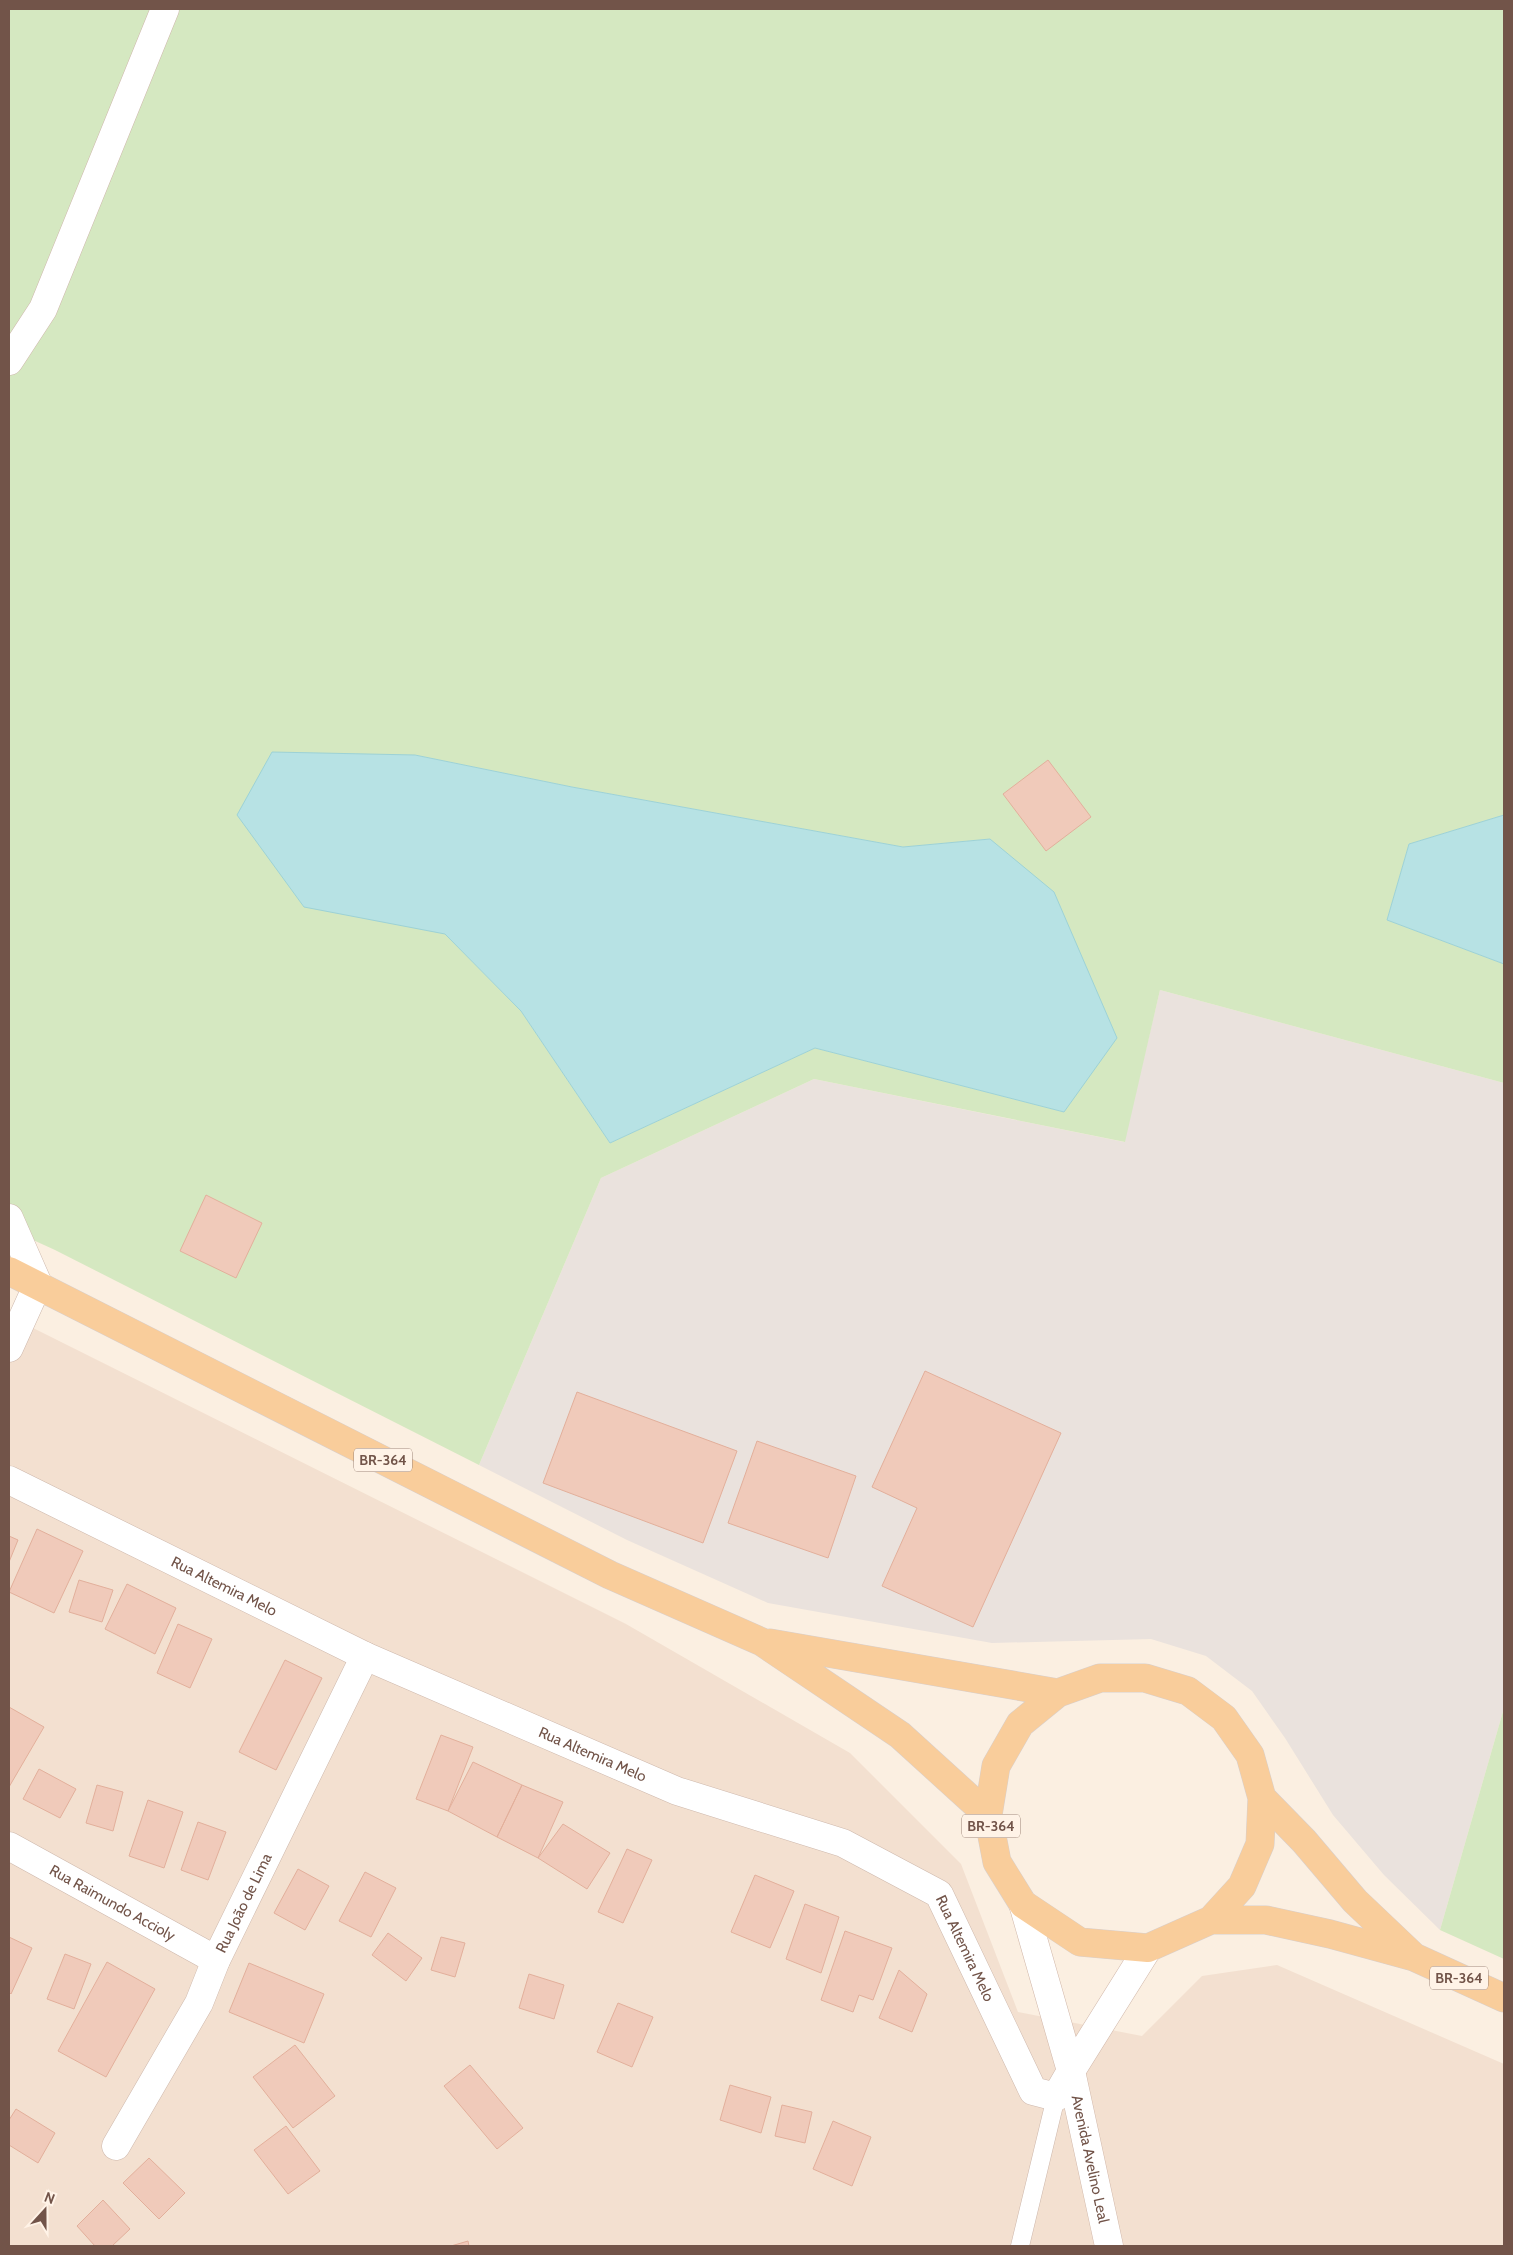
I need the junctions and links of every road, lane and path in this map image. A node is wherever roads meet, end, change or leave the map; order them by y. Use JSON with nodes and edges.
{"nodes":[{"id":1,"x":165,"y":9,"type":"edge"},
{"id":2,"x":9,"y":361,"type":"edge"},
{"id":3,"x":9,"y":1218,"type":"edge"},
{"id":4,"x":9,"y":1271,"type":"edge"},
{"id":5,"x":38,"y":1284,"type":"junction"},
{"id":6,"x":9,"y":1348,"type":"edge"},
{"id":7,"x":9,"y":1480,"type":"edge"},
{"id":8,"x":762,"y":1642,"type":"junction"},
{"id":9,"x":365,"y":1656,"type":"junction"},
{"id":10,"x":1058,"y":1694,"type":"junction"},
{"id":11,"x":1262,"y":1798,"type":"junction"},
{"id":12,"x":988,"y":1814,"type":"junction"},
{"id":13,"x":9,"y":1846,"type":"edge"},
{"id":14,"x":1023,"y":1904,"type":"junction"},
{"id":15,"x":1211,"y":1920,"type":"junction"},
{"id":16,"x":1148,"y":1948,"type":"junction"},
{"id":17,"x":1414,"y":1958,"type":"junction"},
{"id":18,"x":216,"y":1960,"type":"junction"},
{"id":19,"x":1504,"y":1998,"type":"edge"},
{"id":20,"x":1071,"y":2071,"type":"junction"},
{"id":21,"x":1056,"y":2097,"type":"junction"},
{"id":22,"x":116,"y":2146,"type":"dead end"},
{"id":23,"x":1020,"y":2246,"type":"edge"},
{"id":24,"x":1109,"y":2246,"type":"edge"}],
"edges":[{"from":1,"to":2,"type":"street"},
{"from":3,"to":5,"type":"street"},
{"from":4,"to":5,"type":"main road","number":"BR-364"},
{"from":5,"to":6,"type":"street"},
{"from":5,"to":8,"type":"main road","number":"BR-364"},
{"from":7,"to":9,"type":"street","name":"Rua Altemira Melo"},
{"from":8,"to":10,"type":"main road","number":"BR-364"},
{"from":8,"to":12,"type":"main road","number":"BR-364"},
{"from":9,"to":18,"type":"street","name":"Rua João de Lima"},
{"from":9,"to":21,"type":"street","name":"Rua Altemira Melo"},
{"from":10,"to":11,"type":"main road","number":"BR-364"},
{"from":10,"to":12,"type":"main road","number":"BR-364"},
{"from":11,"to":15,"type":"main road","number":"BR-364"},
{"from":11,"to":17,"type":"main road","number":"BR-364"},
{"from":12,"to":14,"type":"main road","number":"BR-364"},
{"from":13,"to":18,"type":"street","name":"Rua Raimundo Accioly"},
{"from":14,"to":16,"type":"main road","number":"BR-364"},
{"from":14,"to":20,"type":"street","name":"Avenida Avelino Leal"},
{"from":15,"to":16,"type":"main road","number":"BR-364"},
{"from":15,"to":17,"type":"main road","number":"BR-364"},
{"from":16,"to":20,"type":"street"},
{"from":17,"to":19,"type":"main road","number":"BR-364"},
{"from":18,"to":22,"type":"street","name":"Rua João de Lima"},
{"from":20,"to":21,"type":"street"},
{"from":20,"to":24,"type":"street","name":"Avenida Avelino Leal"},
{"from":21,"to":23,"type":"lane"}]}
